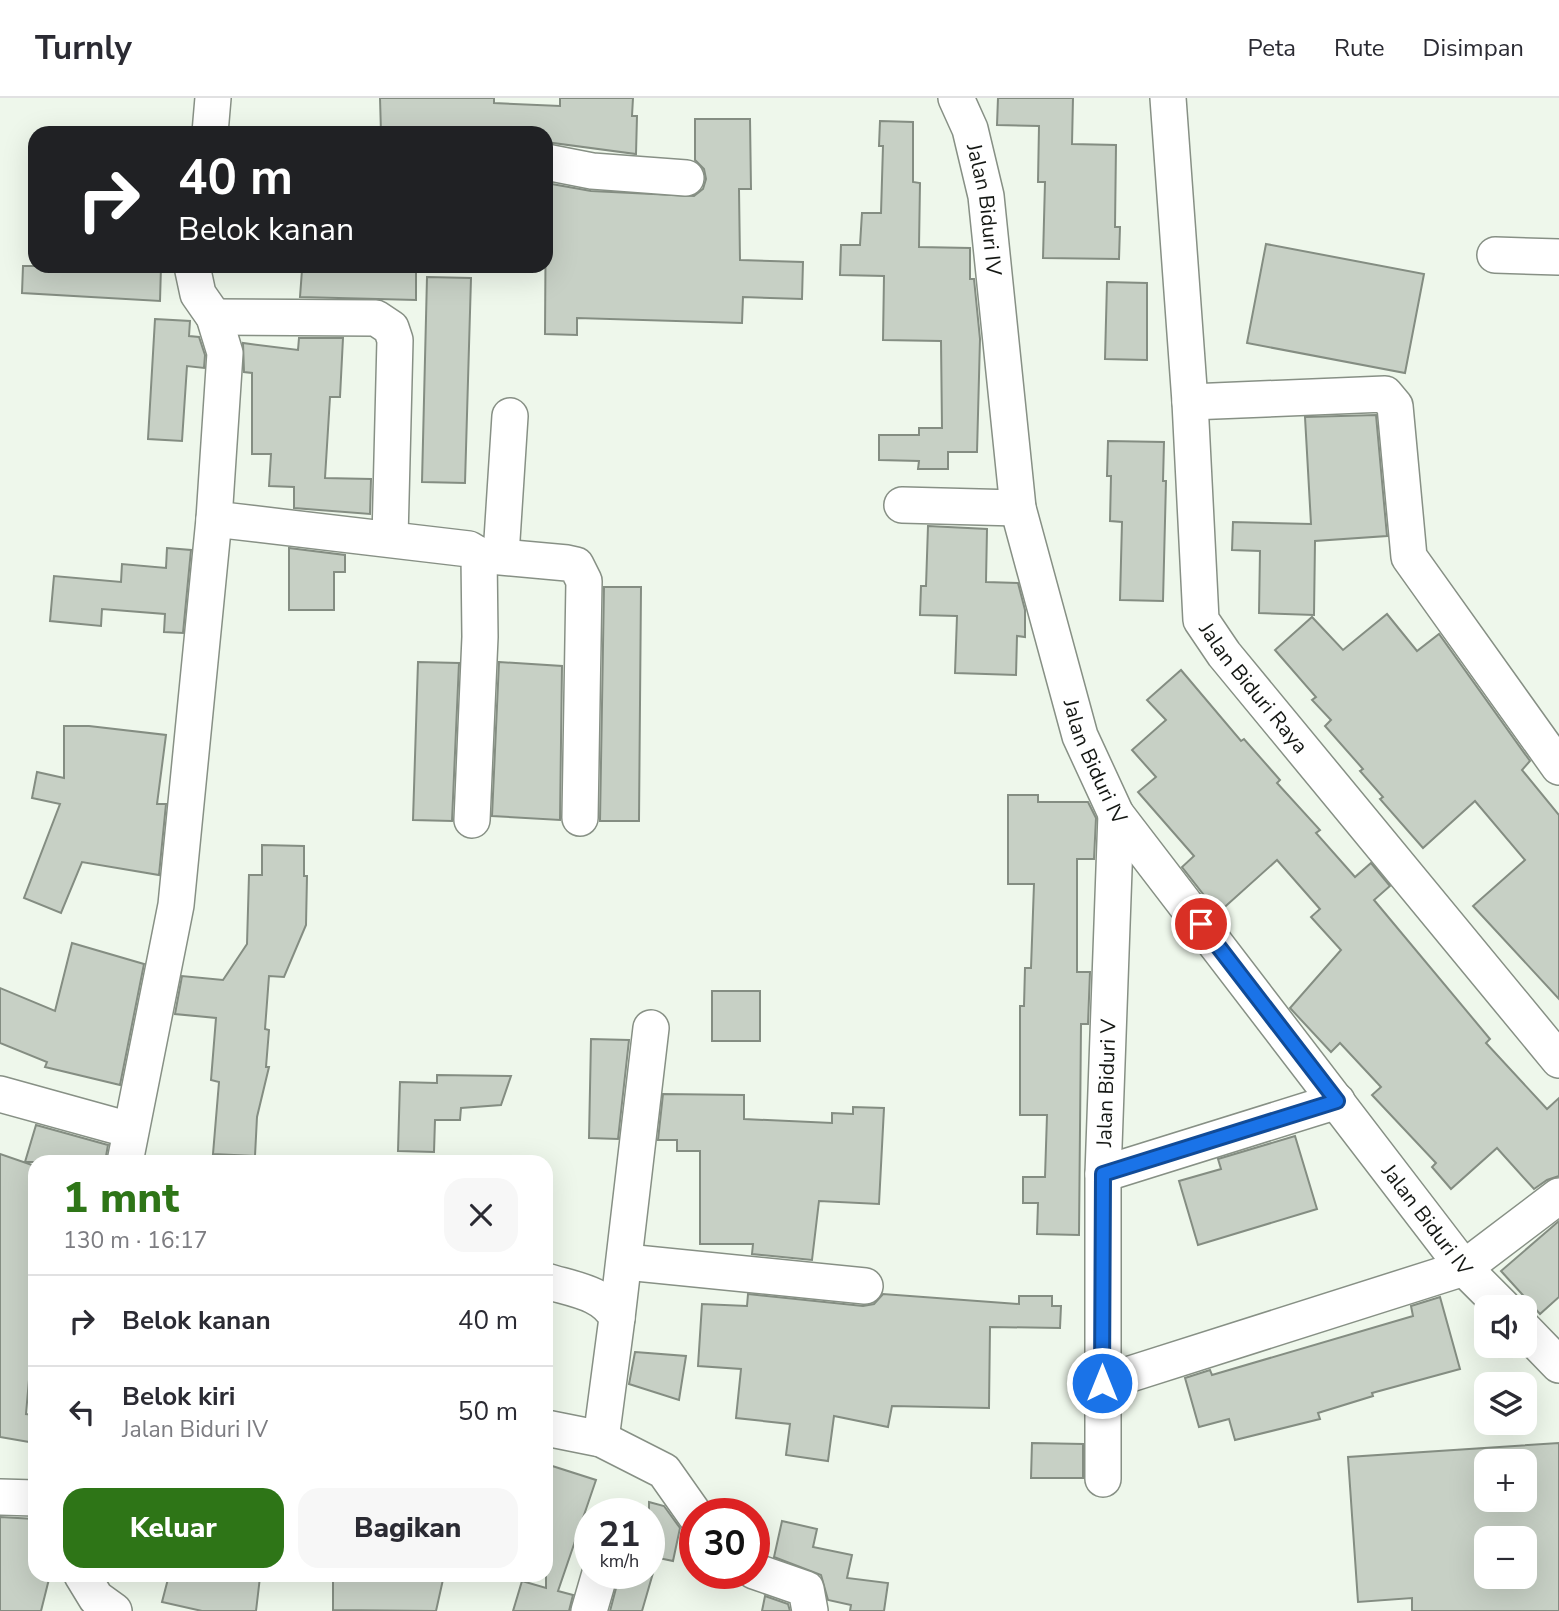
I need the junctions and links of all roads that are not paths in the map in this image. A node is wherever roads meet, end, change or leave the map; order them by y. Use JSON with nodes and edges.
{"nodes":[{"id":1,"x":213,"y":98,"type":"edge"},
{"id":2,"x":956,"y":98,"type":"edge"},
{"id":3,"x":1168,"y":98,"type":"edge"},
{"id":4,"x":211,"y":126,"type":"edge"},
{"id":5,"x":553,"y":163,"type":"edge"},
{"id":6,"x":686,"y":178,"type":"dead end"},
{"id":7,"x":1495,"y":255,"type":"dead end"},
{"id":8,"x":1559,"y":257,"type":"edge"},
{"id":9,"x":194,"y":273,"type":"edge"},
{"id":10,"x":214,"y":317,"type":"junction"},
{"id":11,"x":1190,"y":402,"type":"junction"},
{"id":12,"x":510,"y":416,"type":"dead end"},
{"id":13,"x":902,"y":505,"type":"dead end"},
{"id":14,"x":1018,"y":508,"type":"junction"},
{"id":15,"x":214,"y":519,"type":"junction"},
{"id":16,"x":390,"y":538,"type":"junction"},
{"id":17,"x":490,"y":555,"type":"junction"},
{"id":18,"x":1559,"y":767,"type":"edge"},
{"id":19,"x":1116,"y":814,"type":"junction"},
{"id":20,"x":580,"y":818,"type":"dead end"},
{"id":21,"x":472,"y":820,"type":"dead end"},
{"id":22,"x":651,"y":1028,"type":"dead end"},
{"id":23,"x":1559,"y":1060,"type":"edge"},
{"id":24,"x":0,"y":1094,"type":"edge"},
{"id":25,"x":1337,"y":1101,"type":"junction"},
{"id":26,"x":127,"y":1146,"type":"edge"},
{"id":27,"x":1103,"y":1174,"type":"junction"},
{"id":28,"x":1559,"y":1196,"type":"edge"},
{"id":29,"x":626,"y":1262,"type":"junction"},
{"id":30,"x":1464,"y":1268,"type":"junction"},
{"id":31,"x":553,"y":1283,"type":"edge"},
{"id":32,"x":865,"y":1286,"type":"dead end"},
{"id":33,"x":1491,"y":1295,"type":"edge"},
{"id":34,"x":617,"y":1318,"type":"junction"},
{"id":35,"x":1537,"y":1342,"type":"edge"},
{"id":36,"x":1559,"y":1365,"type":"edge"},
{"id":37,"x":1102,"y":1383,"type":"junction"},
{"id":38,"x":553,"y":1429,"type":"edge"},
{"id":39,"x":601,"y":1439,"type":"junction"},
{"id":40,"x":1103,"y":1479,"type":"dead end"},
{"id":41,"x":0,"y":1497,"type":"edge"},
{"id":42,"x":28,"y":1498,"type":"edge"},
{"id":43,"x":683,"y":1498,"type":"edge"},
{"id":44,"x":770,"y":1577,"type":"edge"},
{"id":45,"x":86,"y":1582,"type":"edge"},
{"id":46,"x":595,"y":1589,"type":"edge"},
{"id":47,"x":114,"y":1611,"type":"edge"},
{"id":48,"x":589,"y":1611,"type":"edge"},
{"id":49,"x":810,"y":1611,"type":"edge"}],
"edges":[{"from":1,"to":4,"type":"street"},
{"from":2,"to":14,"type":"street","name":"Jalan Biduri IV"},
{"from":3,"to":11,"type":"street","name":"Jalan Biduri Raya"},
{"from":5,"to":6,"type":"street"},
{"from":7,"to":8,"type":"street"},
{"from":9,"to":10,"type":"street"},
{"from":10,"to":15,"type":"street"},
{"from":10,"to":16,"type":"street"},
{"from":11,"to":18,"type":"street"},
{"from":11,"to":23,"type":"street","name":"Jalan Biduri Raya"},
{"from":12,"to":17,"type":"street"},
{"from":13,"to":14,"type":"street"},
{"from":14,"to":19,"type":"street","name":"Jalan Biduri IV"},
{"from":15,"to":16,"type":"street"},
{"from":15,"to":26,"type":"street"},
{"from":16,"to":17,"type":"street"},
{"from":17,"to":20,"type":"street"},
{"from":17,"to":21,"type":"street"},
{"from":19,"to":25,"type":"street","name":"Jalan Biduri IV"},
{"from":19,"to":27,"type":"street","name":"Jalan Biduri V"},
{"from":22,"to":29,"type":"street"},
{"from":24,"to":26,"type":"street"},
{"from":25,"to":27,"type":"street"},
{"from":25,"to":30,"type":"street","name":"Jalan Biduri IV"},
{"from":27,"to":37,"type":"street","name":"Jalan Biduri V"},
{"from":28,"to":30,"type":"street"},
{"from":29,"to":32,"type":"street"},
{"from":29,"to":34,"type":"street"},
{"from":30,"to":33,"type":"street","name":"Jalan Biduri IV"},
{"from":30,"to":37,"type":"street"},
{"from":31,"to":34,"type":"street"},
{"from":34,"to":39,"type":"street"},
{"from":35,"to":36,"type":"street"},
{"from":37,"to":40,"type":"street","name":"Jalan Biduri V"},
{"from":38,"to":39,"type":"street"},
{"from":39,"to":43,"type":"street"},
{"from":41,"to":42,"type":"street"},
{"from":44,"to":49,"type":"street"},
{"from":45,"to":47,"type":"street"},
{"from":46,"to":48,"type":"street"}]}
